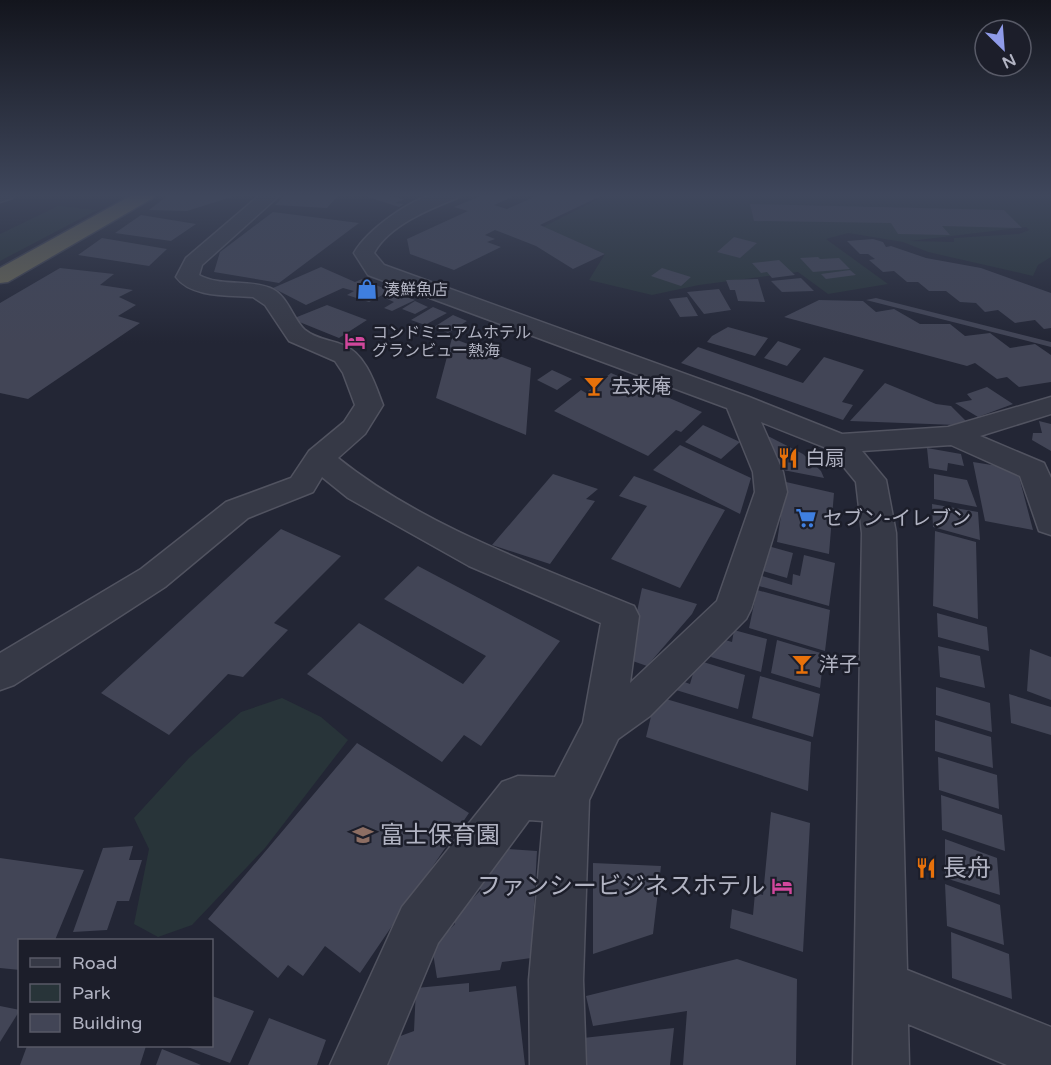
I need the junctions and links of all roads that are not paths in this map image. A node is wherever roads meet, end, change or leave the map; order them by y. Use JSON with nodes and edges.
{"nodes":[{"id":1,"x":60,"y":244,"type":"edge"},
{"id":2,"x":214,"y":244,"type":"edge"},
{"id":3,"x":368,"y":244,"type":"edge"},
{"id":4,"x":0,"y":278,"type":"edge"},
{"id":5,"x":739,"y":403,"type":"junction"},
{"id":6,"x":1051,"y":405,"type":"edge"},
{"id":7,"x":953,"y":435,"type":"junction"},
{"id":8,"x":839,"y":443,"type":"junction"},
{"id":9,"x":319,"y":458,"type":"junction"},
{"id":10,"x":1042,"y":473,"type":"edge"},
{"id":11,"x":1051,"y":524,"type":"edge"},
{"id":12,"x":0,"y":673,"type":"edge"},
{"id":13,"x":603,"y":726,"type":"junction"},
{"id":14,"x":567,"y":800,"type":"junction"},
{"id":15,"x":880,"y":986,"type":"junction"},
{"id":16,"x":1051,"y":1055,"type":"edge"},
{"id":17,"x":358,"y":1065,"type":"edge"},
{"id":18,"x":558,"y":1065,"type":"edge"},
{"id":19,"x":881,"y":1065,"type":"edge"}],
"edges":[{"from":1,"to":4,"type":"highway"},
{"from":2,"to":9,"type":"street"},
{"from":3,"to":5,"type":"street"},
{"from":5,"to":8,"type":"street"},
{"from":5,"to":13,"type":"street"},
{"from":6,"to":7,"type":"street"},
{"from":7,"to":8,"type":"street"},
{"from":7,"to":10,"type":"street"},
{"from":8,"to":15,"type":"street"},
{"from":9,"to":12,"type":"street"},
{"from":9,"to":13,"type":"street"},
{"from":10,"to":11,"type":"street"},
{"from":13,"to":14,"type":"street"},
{"from":14,"to":17,"type":"street"},
{"from":14,"to":18,"type":"street"},
{"from":15,"to":16,"type":"street"},
{"from":15,"to":19,"type":"street"}]}
